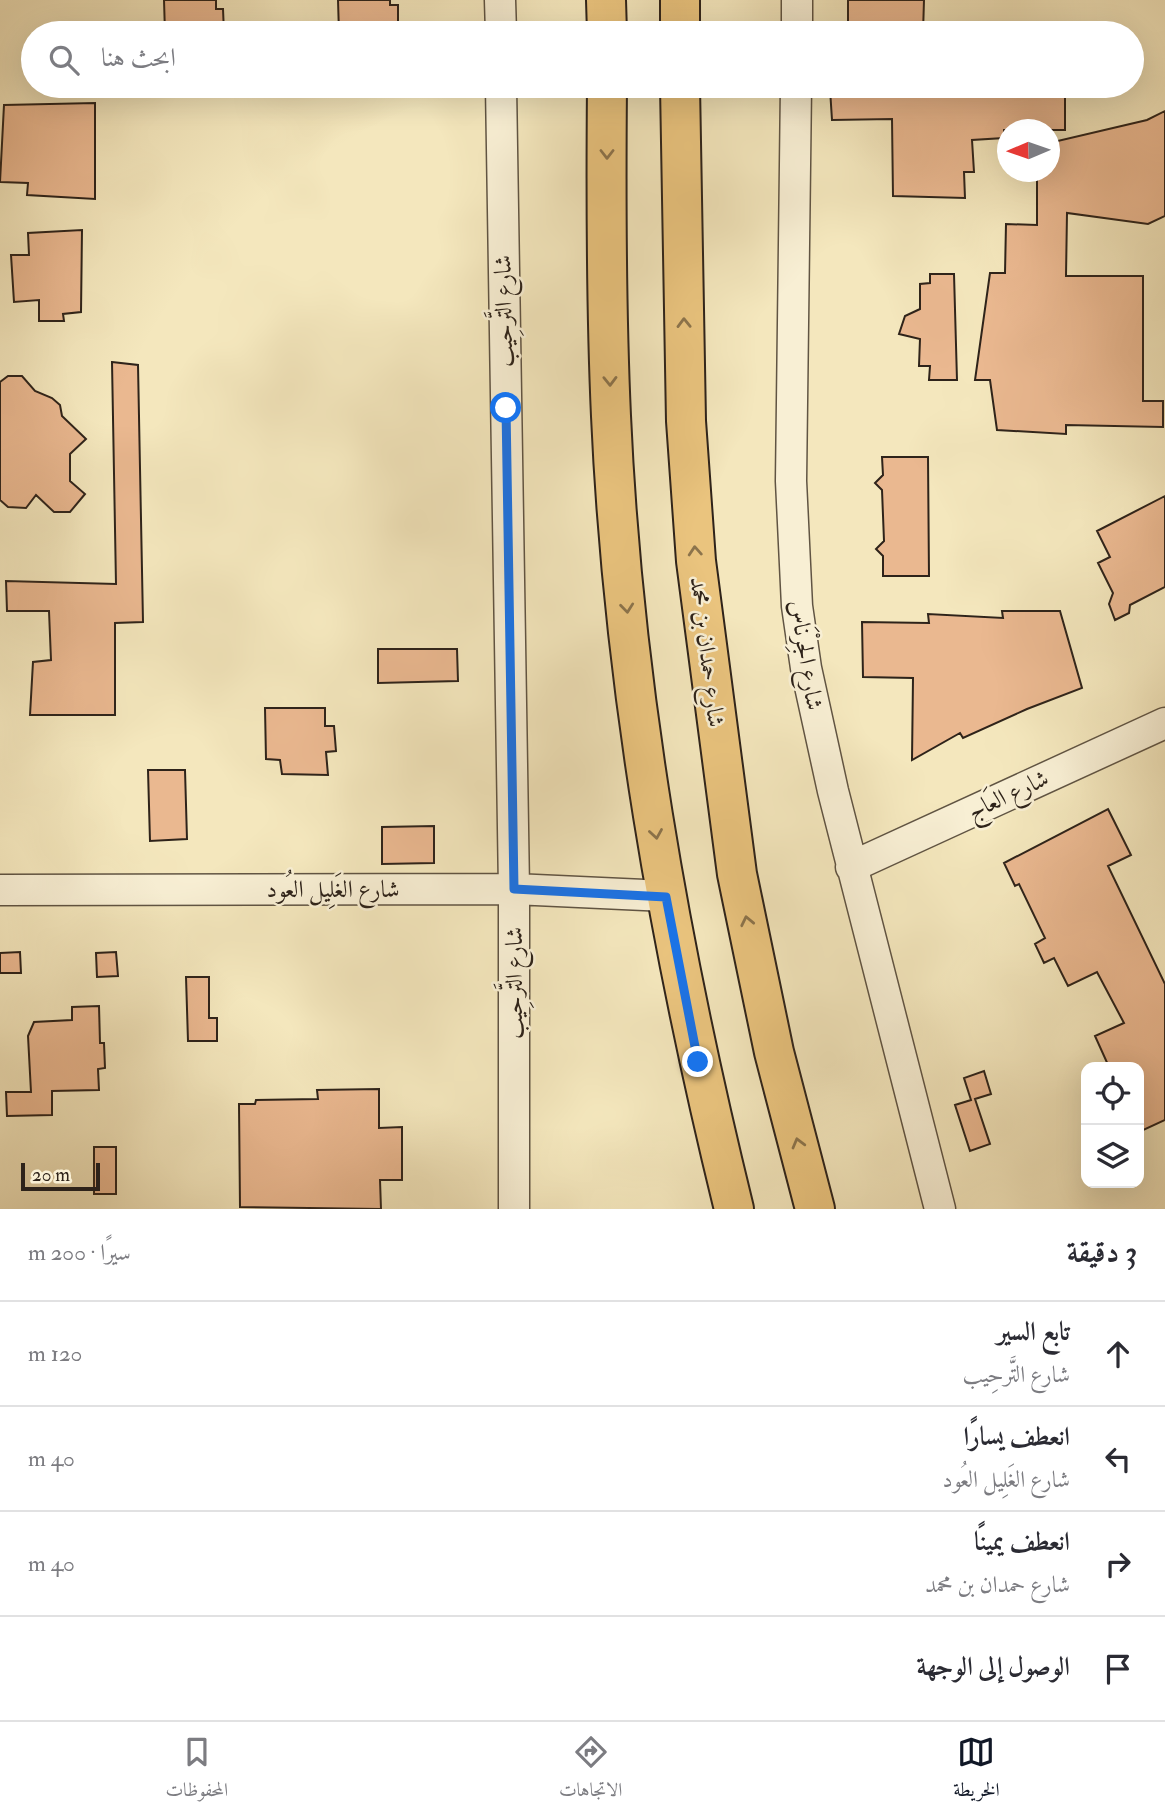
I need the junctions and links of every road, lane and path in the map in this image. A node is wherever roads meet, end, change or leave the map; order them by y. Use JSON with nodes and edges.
{"nodes":[{"id":1,"x":500,"y":0,"type":"edge"},
{"id":2,"x":606,"y":0,"type":"edge"},
{"id":3,"x":680,"y":0,"type":"edge"},
{"id":4,"x":797,"y":0,"type":"edge"},
{"id":5,"x":501,"y":21,"type":"edge"},
{"id":6,"x":607,"y":21,"type":"edge"},
{"id":7,"x":680,"y":21,"type":"edge"},
{"id":8,"x":797,"y":21,"type":"edge"},
{"id":9,"x":501,"y":98,"type":"edge"},
{"id":10,"x":607,"y":98,"type":"edge"},
{"id":11,"x":680,"y":98,"type":"edge"},
{"id":12,"x":796,"y":98,"type":"edge"},
{"id":13,"x":1165,"y":723,"type":"edge"},
{"id":14,"x":852,"y":867,"type":"junction"},
{"id":15,"x":514,"y":889,"type":"junction"},
{"id":16,"x":0,"y":890,"type":"edge"},
{"id":17,"x":666,"y":897,"type":"junction"},
{"id":18,"x":514,"y":1209,"type":"edge"},
{"id":19,"x":734,"y":1209,"type":"edge"},
{"id":20,"x":815,"y":1209,"type":"edge"},
{"id":21,"x":940,"y":1209,"type":"edge"}],
"edges":[{"from":1,"to":5,"type":"street"},
{"from":2,"to":6,"type":"main road"},
{"from":3,"to":7,"type":"main road"},
{"from":4,"to":8,"type":"street"},
{"from":9,"to":15,"type":"street","name":"شارع التَّرحِيب"},
{"from":10,"to":17,"type":"main road","one_way":true},
{"from":20,"to":11,"type":"main road","name":"شارع حمدان بن محمد","one_way":true},
{"from":12,"to":14,"type":"street","name":"شارع الجِرْنَاس"},
{"from":13,"to":14,"type":"street","name":"شارع العَاج"},
{"from":14,"to":21,"type":"street","name":"شارع الجِرْنَاس"},
{"from":15,"to":16,"type":"street","name":"شارع الغَلِيل العُود"},
{"from":15,"to":17,"type":"street","name":"شارع الغَلِيل العُود"},
{"from":15,"to":18,"type":"street","name":"شارع التَّرحِيب"},
{"from":17,"to":19,"type":"main road"}]}
